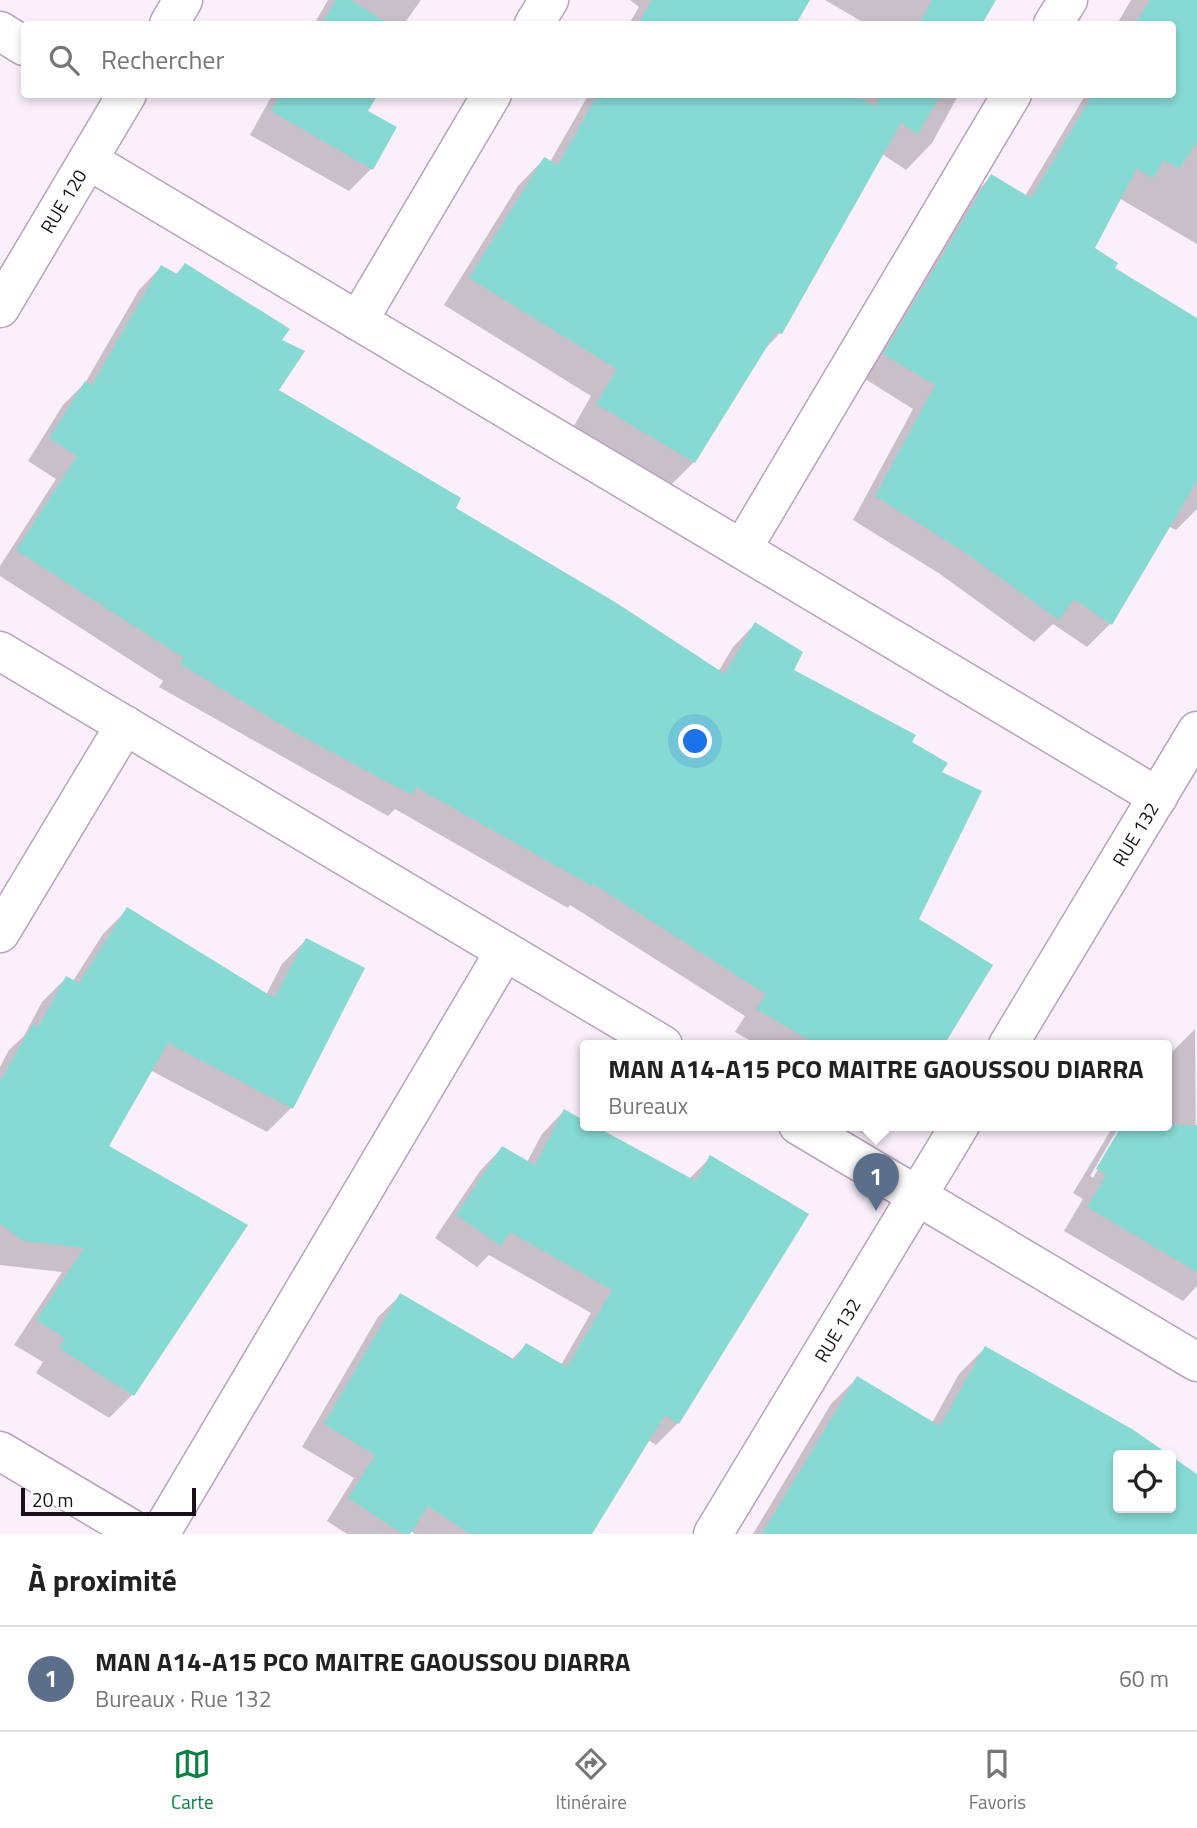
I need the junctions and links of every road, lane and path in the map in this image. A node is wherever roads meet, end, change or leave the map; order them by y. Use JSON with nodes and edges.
{"nodes":[{"id":1,"x":183,"y":0,"type":"edge"},
{"id":2,"x":549,"y":0,"type":"edge"},
{"id":3,"x":1068,"y":0,"type":"edge"},
{"id":4,"x":171,"y":21,"type":"edge"},
{"id":5,"x":536,"y":21,"type":"edge"},
{"id":6,"x":1055,"y":21,"type":"edge"},
{"id":7,"x":0,"y":31,"type":"edge"},
{"id":8,"x":21,"y":44,"type":"edge"},
{"id":9,"x":119,"y":98,"type":"edge"},
{"id":10,"x":490,"y":98,"type":"edge"},
{"id":11,"x":1010,"y":98,"type":"edge"},
{"id":12,"x":88,"y":160,"type":"junction"},
{"id":13,"x":0,"y":308,"type":"edge"},
{"id":14,"x":358,"y":321,"type":"junction"},
{"id":15,"x":742,"y":549,"type":"junction"},
{"id":16,"x":0,"y":651,"type":"edge"},
{"id":17,"x":125,"y":725,"type":"junction"},
{"id":18,"x":1197,"y":731,"type":"edge"},
{"id":19,"x":1158,"y":796,"type":"junction"},
{"id":20,"x":0,"y":933,"type":"edge"},
{"id":21,"x":505,"y":951,"type":"junction"},
{"id":22,"x":655,"y":1040,"type":"edge"},
{"id":23,"x":1011,"y":1040,"type":"edge"},
{"id":24,"x":809,"y":1131,"type":"edge"},
{"id":25,"x":956,"y":1131,"type":"edge"},
{"id":26,"x":918,"y":1196,"type":"junction"},
{"id":27,"x":1197,"y":1362,"type":"edge"},
{"id":28,"x":0,"y":1451,"type":"edge"},
{"id":29,"x":140,"y":1534,"type":"edge"},
{"id":30,"x":160,"y":1534,"type":"edge"},
{"id":31,"x":713,"y":1534,"type":"edge"}],
"edges":[{"from":1,"to":4,"type":"street"},
{"from":2,"to":5,"type":"street"},
{"from":3,"to":6,"type":"street"},
{"from":7,"to":8,"type":"street"},
{"from":9,"to":12,"type":"street","name":"RUE 120"},
{"from":10,"to":14,"type":"street"},
{"from":11,"to":15,"type":"street"},
{"from":12,"to":13,"type":"street","name":"RUE 120"},
{"from":12,"to":14,"type":"street"},
{"from":14,"to":15,"type":"street"},
{"from":15,"to":19,"type":"street"},
{"from":16,"to":17,"type":"street"},
{"from":17,"to":20,"type":"street"},
{"from":17,"to":21,"type":"street"},
{"from":18,"to":19,"type":"street","name":"RUE 132"},
{"from":19,"to":23,"type":"street","name":"RUE 132"},
{"from":21,"to":22,"type":"street"},
{"from":21,"to":30,"type":"street"},
{"from":24,"to":26,"type":"street"},
{"from":25,"to":26,"type":"street","name":"RUE 132"},
{"from":26,"to":27,"type":"street"},
{"from":26,"to":31,"type":"street","name":"RUE 132"},
{"from":28,"to":29,"type":"street"}]}
